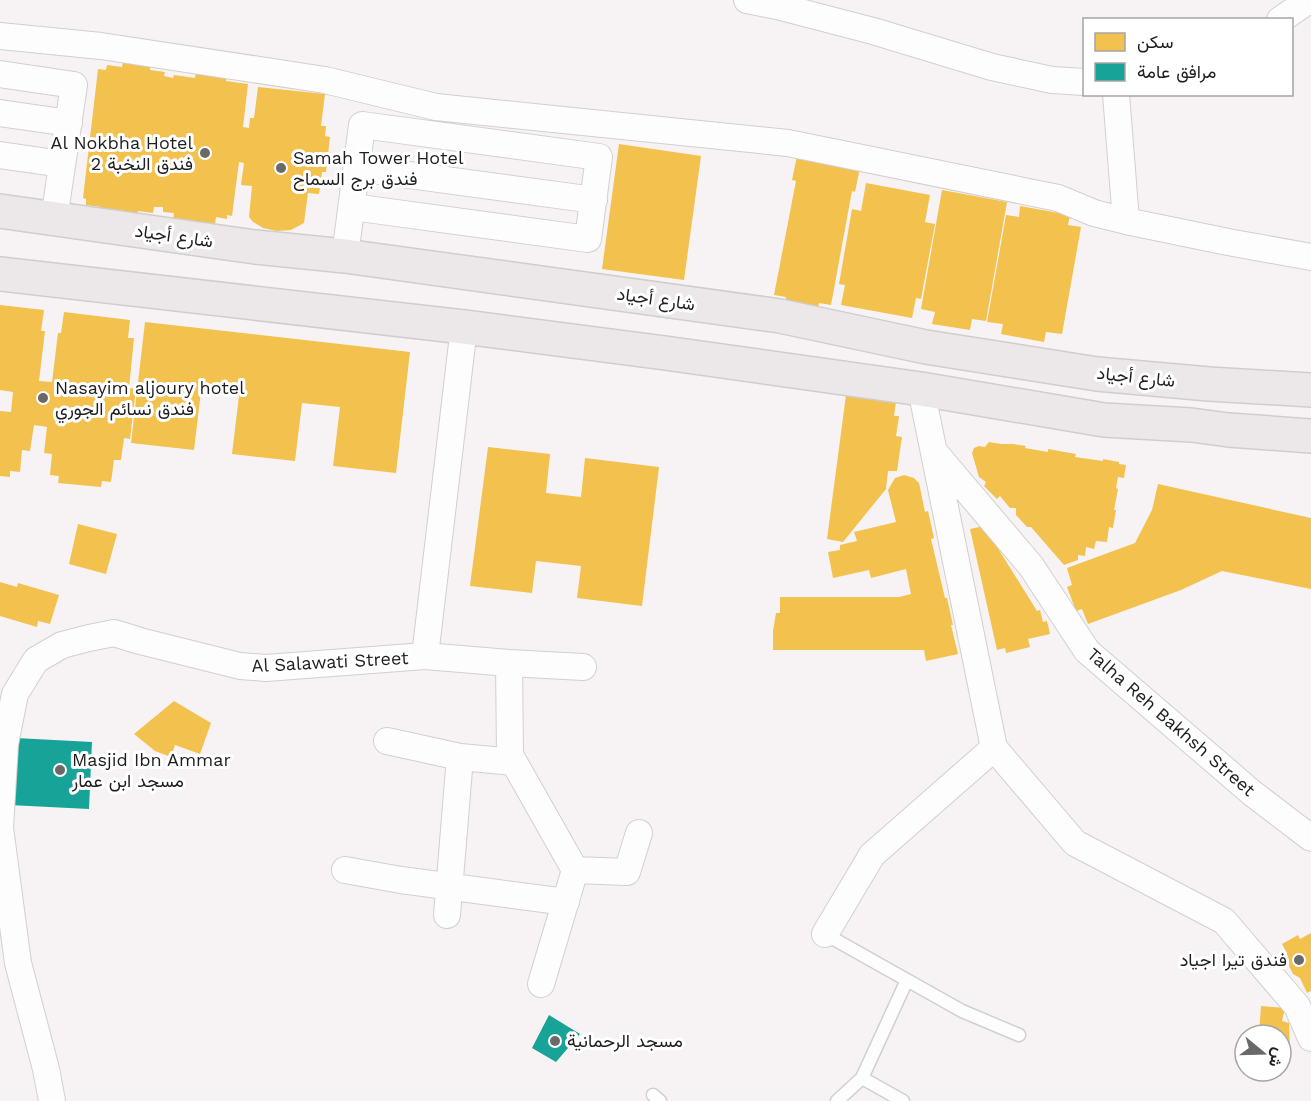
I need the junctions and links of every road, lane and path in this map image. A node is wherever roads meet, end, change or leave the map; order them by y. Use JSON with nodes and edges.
{"nodes":[{"id":1,"x":747,"y":0,"type":"edge"},
{"id":2,"x":1309,"y":0,"type":"edge"},
{"id":3,"x":1283,"y":18,"type":"edge"},
{"id":4,"x":0,"y":36,"type":"edge"},
{"id":5,"x":0,"y":74,"type":"edge"},
{"id":6,"x":1083,"y":82,"type":"edge"},
{"id":7,"x":1116,"y":96,"type":"edge"},
{"id":8,"x":0,"y":113,"type":"edge"},
{"id":9,"x":69,"y":123,"type":"junction"},
{"id":10,"x":0,"y":155,"type":"edge"},
{"id":11,"x":62,"y":164,"type":"junction"},
{"id":12,"x":357,"y":168,"type":"junction"},
{"id":13,"x":594,"y":200,"type":"junction"},
{"id":14,"x":352,"y":207,"type":"junction"},
{"id":15,"x":0,"y":212,"type":"edge"},
{"id":16,"x":54,"y":219,"type":"junction"},
{"id":17,"x":1126,"y":221,"type":"junction"},
{"id":18,"x":345,"y":256,"type":"junction"},
{"id":19,"x":1311,"y":257,"type":"edge"},
{"id":20,"x":0,"y":274,"type":"edge"},
{"id":21,"x":464,"y":327,"type":"junction"},
{"id":22,"x":921,"y":389,"type":"junction"},
{"id":23,"x":1311,"y":390,"type":"edge"},
{"id":24,"x":1311,"y":436,"type":"edge"},
{"id":25,"x":933,"y":451,"type":"junction"},
{"id":26,"x":424,"y":656,"type":"junction"},
{"id":27,"x":509,"y":663,"type":"junction"},
{"id":28,"x":583,"y":667,"type":"dead end"},
{"id":29,"x":387,"y":741,"type":"dead end"},
{"id":30,"x":994,"y":748,"type":"junction"},
{"id":31,"x":460,"y":757,"type":"junction"},
{"id":32,"x":514,"y":762,"type":"junction"},
{"id":33,"x":639,"y":833,"type":"dead end"},
{"id":34,"x":1311,"y":838,"type":"edge"},
{"id":35,"x":345,"y":870,"type":"dead end"},
{"id":36,"x":575,"y":870,"type":"junction"},
{"id":37,"x":449,"y":885,"type":"junction"},
{"id":38,"x":566,"y":902,"type":"junction"},
{"id":39,"x":447,"y":915,"type":"dead end"},
{"id":40,"x":825,"y":934,"type":"joint"},
{"id":41,"x":907,"y":980,"type":"junction"},
{"id":42,"x":542,"y":984,"type":"dead end"},
{"id":43,"x":1019,"y":1035,"type":"dead end"},
{"id":44,"x":1311,"y":1038,"type":"edge"},
{"id":45,"x":862,"y":1078,"type":"junction"},
{"id":46,"x":52,"y":1101,"type":"edge"},
{"id":47,"x":837,"y":1101,"type":"edge"},
{"id":48,"x":903,"y":1101,"type":"edge"}],
"edges":[{"from":1,"to":6,"type":"street"},
{"from":2,"to":3,"type":"street"},
{"from":4,"to":17,"type":"street"},
{"from":5,"to":9,"type":"street"},
{"from":7,"to":17,"type":"street"},
{"from":8,"to":9,"type":"street"},
{"from":9,"to":11,"type":"street"},
{"from":10,"to":11,"type":"street"},
{"from":11,"to":16,"type":"street"},
{"from":12,"to":13,"type":"street"},
{"from":12,"to":13,"type":"street"},
{"from":12,"to":14,"type":"street"},
{"from":13,"to":14,"type":"street"},
{"from":14,"to":18,"type":"street"},
{"from":15,"to":16,"type":"main road","name":"شارع أجياد"},
{"from":16,"to":18,"type":"main road","name":"شارع أجياد"},
{"from":17,"to":19,"type":"street"},
{"from":18,"to":23,"type":"main road","name":"شارع أجياد"},
{"from":20,"to":21,"type":"main road"},
{"from":21,"to":22,"type":"main road"},
{"from":21,"to":26,"type":"street"},
{"from":22,"to":24,"type":"main road"},
{"from":22,"to":25,"type":"street"},
{"from":25,"to":30,"type":"street"},
{"from":25,"to":34,"type":"street","name":"Talha Reh Bakhsh Street"},
{"from":26,"to":27,"type":"street","name":"Al Salawati Street"},
{"from":26,"to":46,"type":"street","name":"Al Salawati Street"},
{"from":27,"to":28,"type":"street","name":"Al Salawati Street"},
{"from":27,"to":32,"type":"street"},
{"from":29,"to":31,"type":"street"},
{"from":30,"to":40,"type":"street"},
{"from":30,"to":44,"type":"street"},
{"from":31,"to":32,"type":"street"},
{"from":31,"to":37,"type":"street"},
{"from":32,"to":36,"type":"street"},
{"from":33,"to":36,"type":"street"},
{"from":35,"to":37,"type":"street"},
{"from":36,"to":38,"type":"street"},
{"from":37,"to":38,"type":"street"},
{"from":37,"to":39,"type":"street"},
{"from":38,"to":42,"type":"street"},
{"from":40,"to":41,"type":"lane"},
{"from":41,"to":43,"type":"lane"},
{"from":41,"to":45,"type":"lane"},
{"from":45,"to":47,"type":"lane"},
{"from":45,"to":48,"type":"lane"}]}
